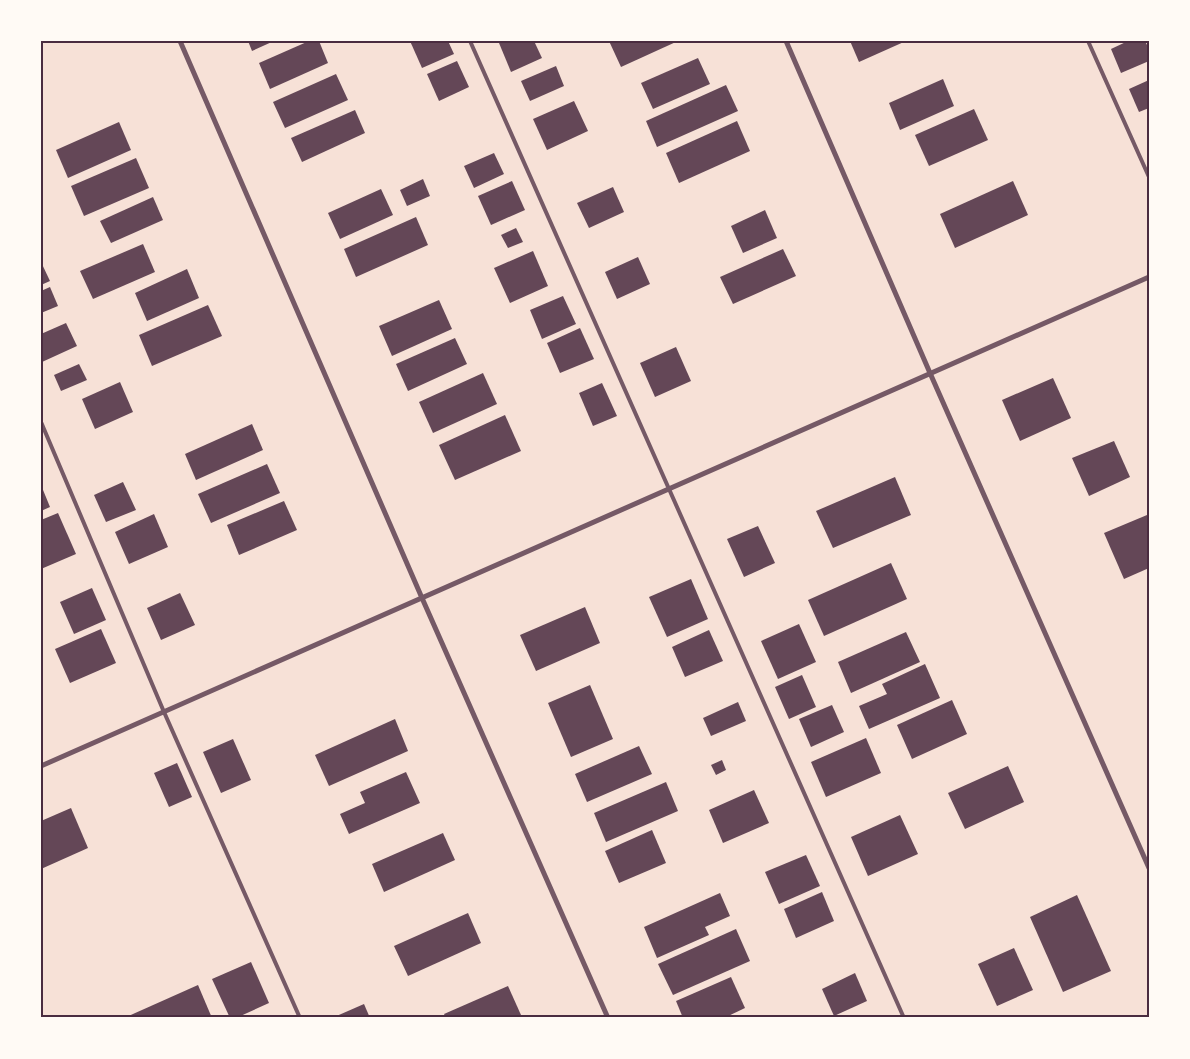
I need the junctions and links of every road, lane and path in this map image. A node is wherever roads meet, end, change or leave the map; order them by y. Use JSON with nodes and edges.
{"nodes":[{"id":1,"x":180,"y":41,"type":"edge"},
{"id":2,"x":470,"y":41,"type":"edge"},
{"id":3,"x":786,"y":41,"type":"edge"},
{"id":4,"x":1088,"y":41,"type":"edge"},
{"id":5,"x":1149,"y":176,"type":"edge"},
{"id":6,"x":1149,"y":277,"type":"edge"},
{"id":7,"x":930,"y":373,"type":"junction"},
{"id":8,"x":41,"y":422,"type":"edge"},
{"id":9,"x":668,"y":489,"type":"junction"},
{"id":10,"x":422,"y":598,"type":"junction"},
{"id":11,"x":164,"y":712,"type":"junction"},
{"id":12,"x":41,"y":766,"type":"edge"},
{"id":13,"x":1149,"y":868,"type":"edge"},
{"id":14,"x":300,"y":1018,"type":"edge"},
{"id":15,"x":608,"y":1018,"type":"edge"},
{"id":16,"x":904,"y":1018,"type":"edge"}],
"edges":[{"from":1,"to":10,"type":"street"},
{"from":2,"to":9,"type":"lane"},
{"from":3,"to":7,"type":"street"},
{"from":4,"to":5,"type":"lane"},
{"from":6,"to":7,"type":"street"},
{"from":7,"to":9,"type":"street"},
{"from":7,"to":13,"type":"street"},
{"from":8,"to":11,"type":"lane"},
{"from":9,"to":10,"type":"street"},
{"from":9,"to":16,"type":"lane"},
{"from":10,"to":11,"type":"street"},
{"from":10,"to":15,"type":"street"},
{"from":11,"to":12,"type":"street"},
{"from":11,"to":14,"type":"lane"}]}
